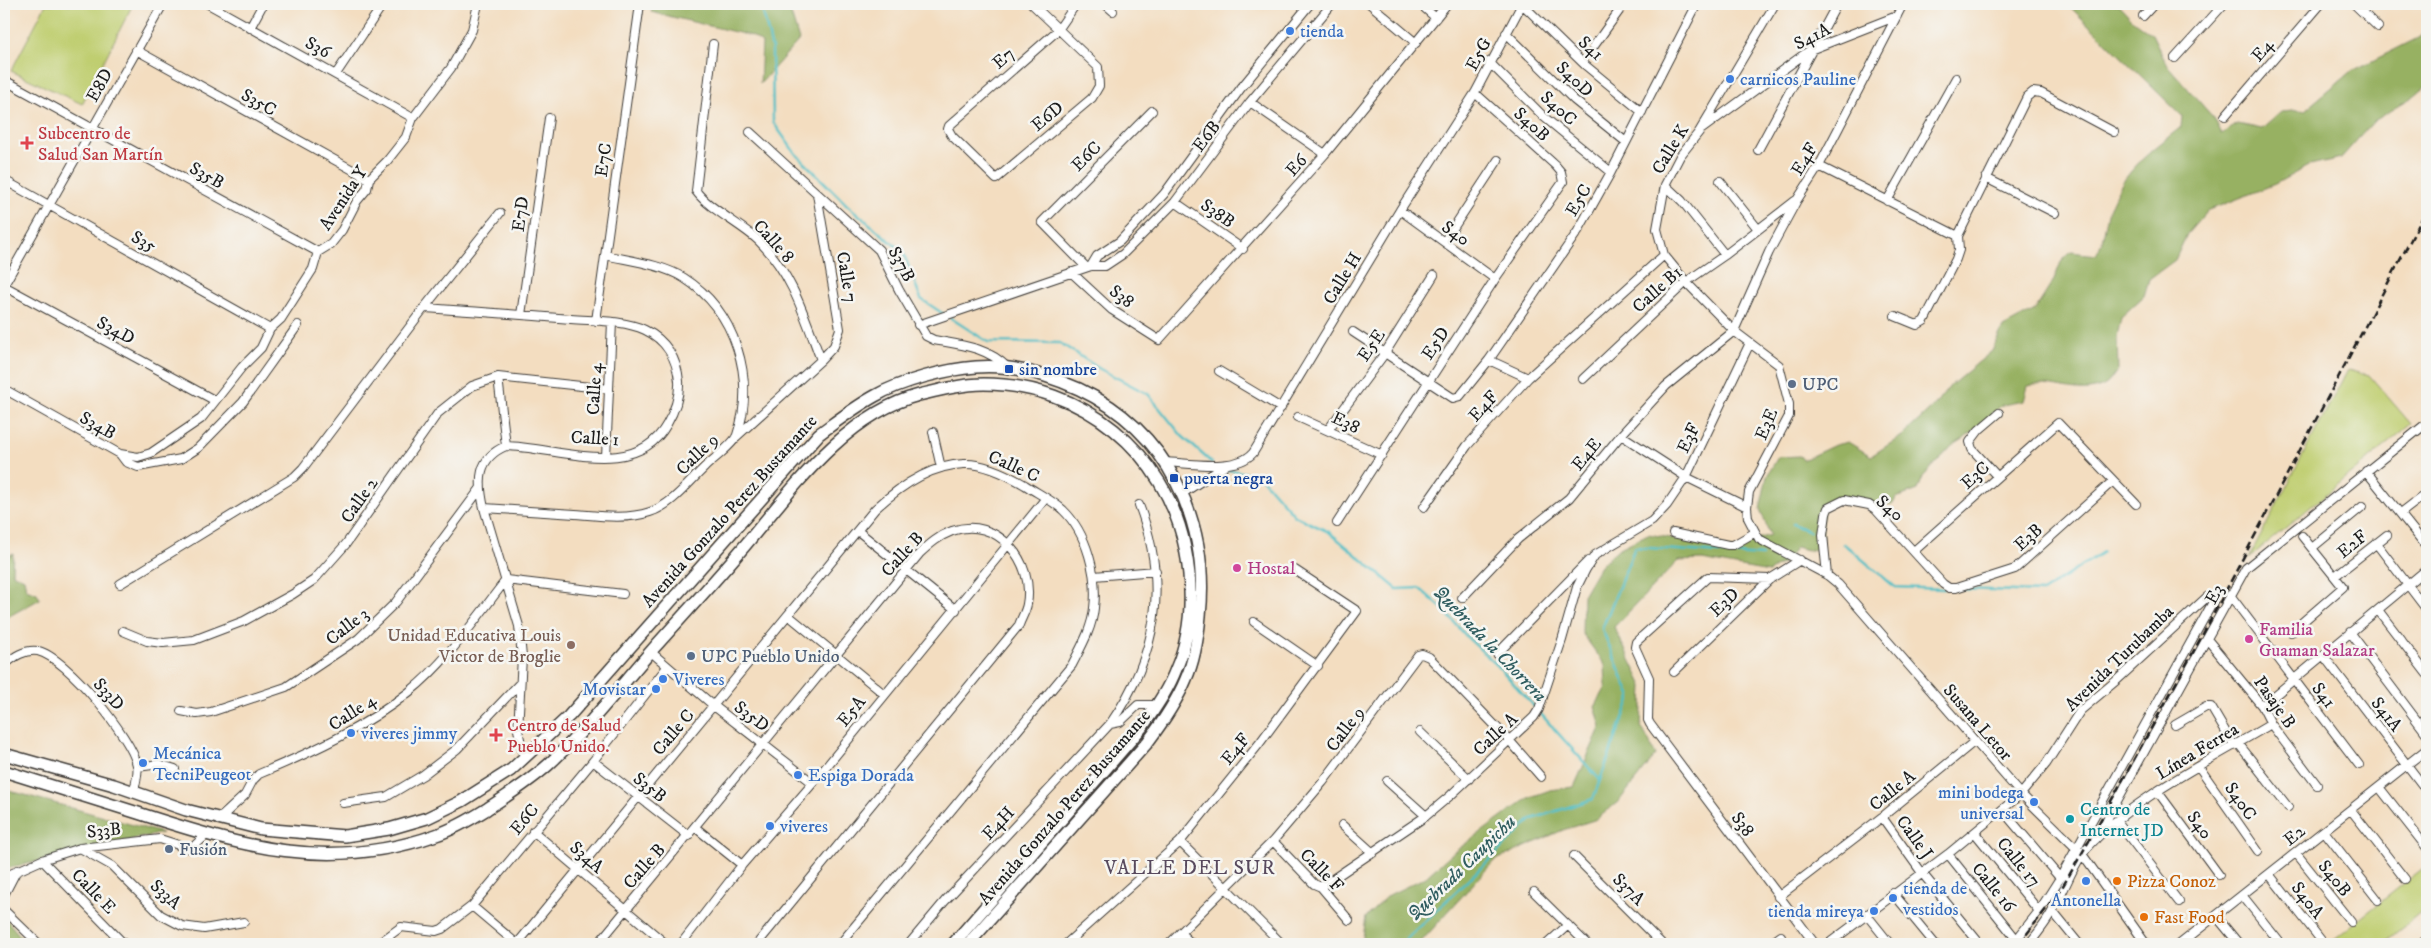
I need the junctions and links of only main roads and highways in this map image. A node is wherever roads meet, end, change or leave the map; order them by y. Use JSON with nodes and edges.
{"nodes":[{"id":1,"x":4,"y":754,"type":"edge"},
{"id":2,"x":4,"y":771,"type":"edge"},
{"id":3,"x":72,"y":773,"type":"junction"},
{"id":4,"x":67,"y":791,"type":"junction"},
{"id":5,"x":953,"y":944,"type":"edge"},
{"id":6,"x":968,"y":944,"type":"edge"}],
"edges":[{"from":1,"to":3,"type":"main road","name":"Avenida Gonzalo Perez Bustamante"},
{"from":2,"to":4,"type":"main road","name":"Avenida Gonzalo Perez Bustamante"},
{"from":3,"to":4,"type":"main road"},
{"from":3,"to":6,"type":"main road","name":"Avenida Gonzalo Perez Bustamante"},
{"from":4,"to":5,"type":"main road","name":"Avenida Gonzalo Perez Bustamante"}]}
